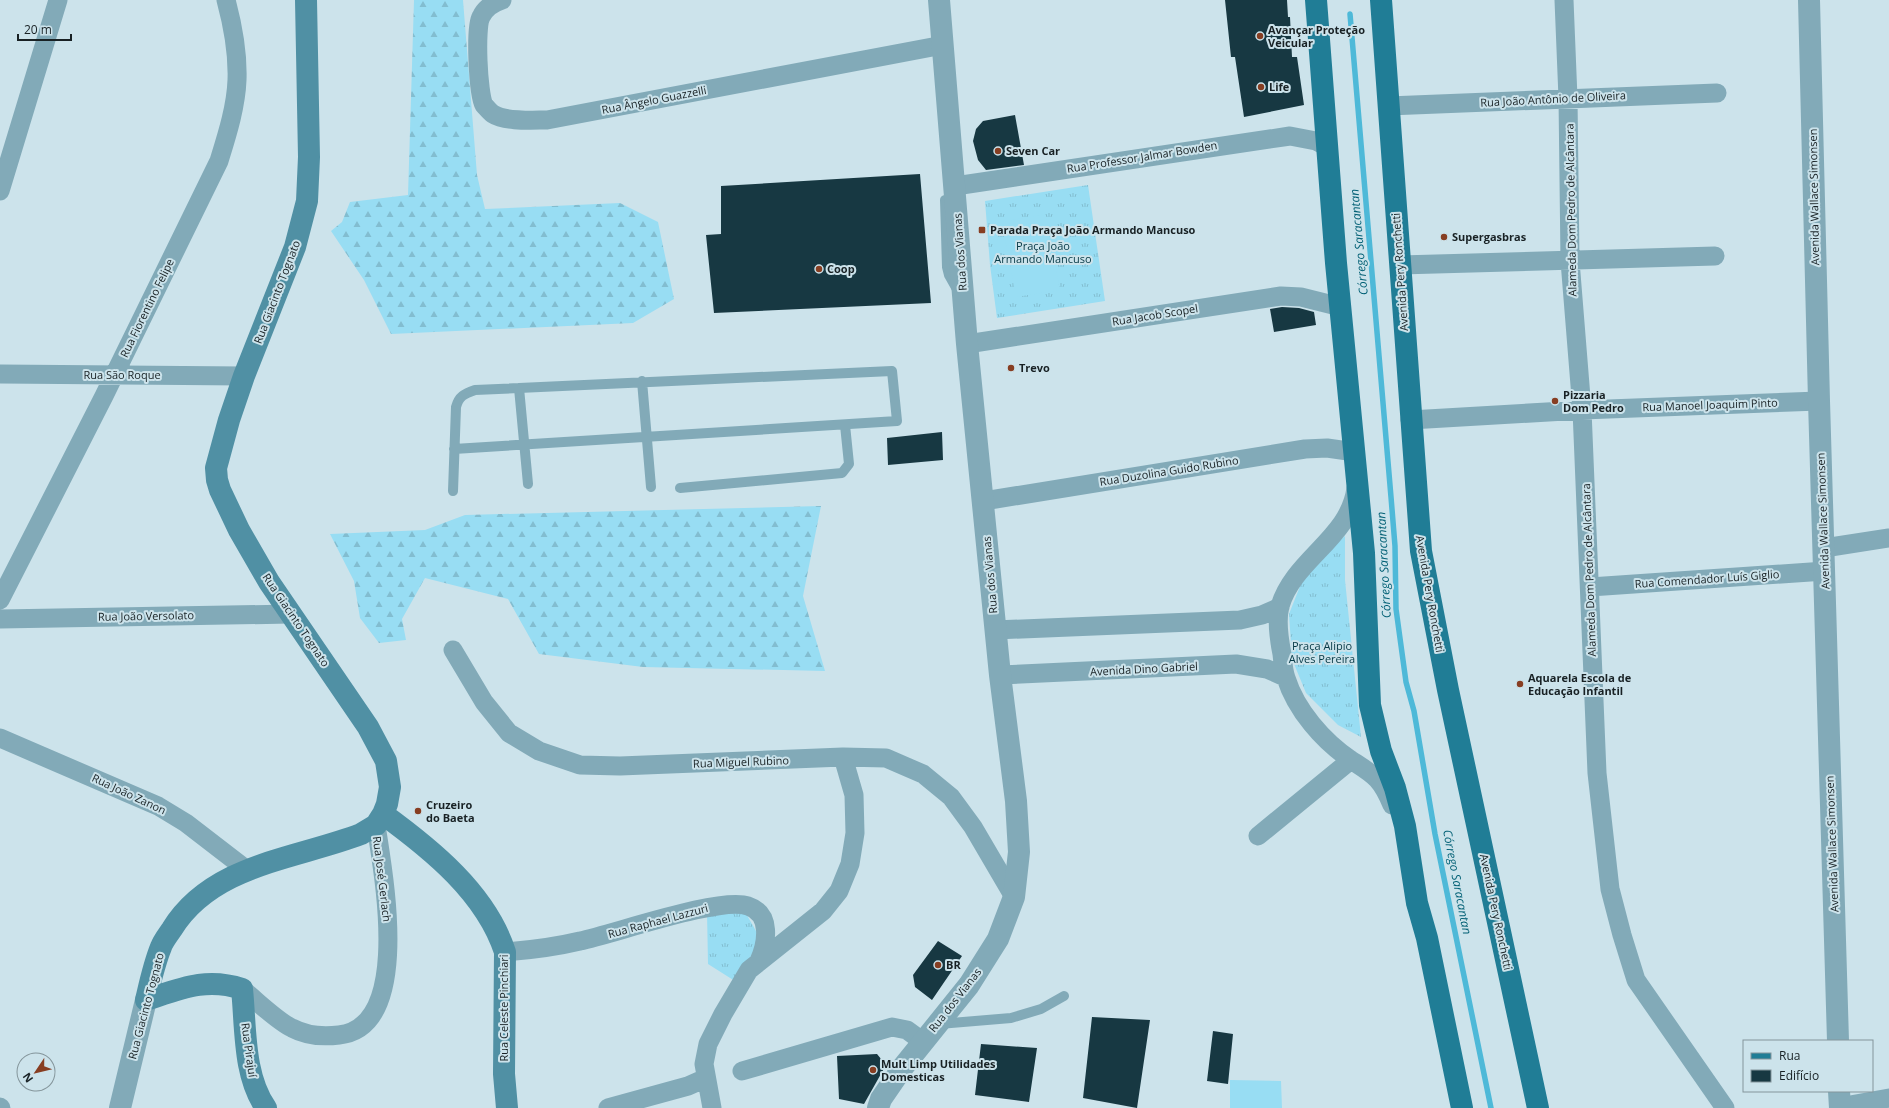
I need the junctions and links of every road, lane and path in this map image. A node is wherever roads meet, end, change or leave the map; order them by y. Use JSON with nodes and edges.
{"nodes":[{"id":1,"x":58,"y":0,"type":"edge"},
{"id":2,"x":226,"y":0,"type":"edge"},
{"id":3,"x":306,"y":0,"type":"edge"},
{"id":4,"x":502,"y":0,"type":"edge"},
{"id":5,"x":939,"y":0,"type":"edge"},
{"id":6,"x":1316,"y":0,"type":"edge"},
{"id":7,"x":1381,"y":0,"type":"edge"},
{"id":8,"x":1564,"y":0,"type":"edge"},
{"id":9,"x":1809,"y":0,"type":"edge"},
{"id":10,"x":943,"y":45,"type":"junction"},
{"id":11,"x":1717,"y":93,"type":"dead end"},
{"id":12,"x":1568,"y":98,"type":"junction"},
{"id":13,"x":1388,"y":106,"type":"junction"},
{"id":14,"x":1327,"y":147,"type":"junction"},
{"id":15,"x":952,"y":154,"type":"junction"},
{"id":16,"x":955,"y":186,"type":"junction"},
{"id":17,"x":0,"y":191,"type":"edge"},
{"id":18,"x":1715,"y":256,"type":"dead end"},
{"id":19,"x":1570,"y":261,"type":"junction"},
{"id":20,"x":1400,"y":265,"type":"junction"},
{"id":21,"x":964,"y":298,"type":"junction"},
{"id":22,"x":1342,"y":307,"type":"junction"},
{"id":23,"x":967,"y":344,"type":"junction"},
{"id":24,"x":0,"y":374,"type":"edge"},
{"id":25,"x":114,"y":375,"type":"junction"},
{"id":26,"x":244,"y":376,"type":"junction"},
{"id":27,"x":642,"y":382,"type":"junction"},
{"id":28,"x":519,"y":388,"type":"junction"},
{"id":29,"x":1819,"y":401,"type":"junction"},
{"id":30,"x":1582,"y":410,"type":"junction"},
{"id":31,"x":1410,"y":420,"type":"junction"},
{"id":32,"x":845,"y":425,"type":"junction"},
{"id":33,"x":646,"y":437,"type":"junction"},
{"id":34,"x":524,"y":444,"type":"junction"},
{"id":35,"x":454,"y":449,"type":"junction"},
{"id":36,"x":1355,"y":452,"type":"junction"},
{"id":37,"x":1358,"y":475,"type":"junction"},
{"id":38,"x":528,"y":484,"type":"dead end"},
{"id":39,"x":650,"y":487,"type":"dead end"},
{"id":40,"x":680,"y":488,"type":"dead end"},
{"id":41,"x":453,"y":491,"type":"dead end"},
{"id":42,"x":984,"y":501,"type":"junction"},
{"id":43,"x":1889,"y":538,"type":"edge"},
{"id":44,"x":1824,"y":548,"type":"junction"},
{"id":45,"x":1824,"y":571,"type":"junction"},
{"id":46,"x":1590,"y":587,"type":"junction"},
{"id":47,"x":0,"y":600,"type":"edge"},
{"id":48,"x":1280,"y":606,"type":"junction"},
{"id":49,"x":291,"y":614,"type":"junction"},
{"id":50,"x":0,"y":619,"type":"edge"},
{"id":51,"x":995,"y":630,"type":"junction"},
{"id":52,"x":453,"y":650,"type":"dead end"},
{"id":53,"x":1000,"y":675,"type":"junction"},
{"id":54,"x":1286,"y":677,"type":"junction"},
{"id":55,"x":0,"y":738,"type":"edge"},
{"id":56,"x":843,"y":757,"type":"junction"},
{"id":57,"x":1351,"y":760,"type":"junction"},
{"id":58,"x":380,"y":819,"type":"junction"},
{"id":59,"x":1258,"y":836,"type":"dead end"},
{"id":60,"x":246,"y":870,"type":"junction"},
{"id":61,"x":1014,"y":898,"type":"junction"},
{"id":62,"x":1417,"y":903,"type":"junction"},
{"id":63,"x":505,"y":952,"type":"junction"},
{"id":64,"x":759,"y":961,"type":"junction"},
{"id":65,"x":242,"y":989,"type":"junction"},
{"id":66,"x":1064,"y":996,"type":"dead end"},
{"id":67,"x":146,"y":1000,"type":"junction"},
{"id":68,"x":936,"y":1025,"type":"junction"},
{"id":69,"x":1838,"y":1040,"type":"edge"},
{"id":70,"x":922,"y":1041,"type":"junction"},
{"id":71,"x":742,"y":1071,"type":"dead end"},
{"id":72,"x":706,"y":1078,"type":"junction"},
{"id":73,"x":1889,"y":1098,"type":"edge"},
{"id":74,"x":1837,"y":1103,"type":"edge"},
{"id":75,"x":120,"y":1108,"type":"edge"},
{"id":76,"x":266,"y":1108,"type":"edge"},
{"id":77,"x":507,"y":1108,"type":"edge"},
{"id":78,"x":608,"y":1108,"type":"edge"},
{"id":79,"x":712,"y":1108,"type":"edge"},
{"id":80,"x":878,"y":1108,"type":"edge"},
{"id":81,"x":1462,"y":1108,"type":"edge"},
{"id":82,"x":1538,"y":1108,"type":"edge"},
{"id":83,"x":1725,"y":1108,"type":"edge"}],
"edges":[{"from":1,"to":17,"type":"street"},
{"from":2,"to":25,"type":"street","name":"Rua Fiorentino Felipe"},
{"from":3,"to":26,"type":"main road","name":"Rua Giacinto Tognato"},
{"from":4,"to":10,"type":"street","name":"Rua Ângelo Guazzelli"},
{"from":5,"to":10,"type":"street","name":"Rua dos Vianas"},
{"from":6,"to":14,"type":"main road"},
{"from":7,"to":13,"type":"main road","name":"Avenida Pery Ronchetti"},
{"from":8,"to":12,"type":"street","name":"Alameda Dom Pedro de Alcântara"},
{"from":9,"to":29,"type":"street","name":"Avenida Wallace Simonsen"},
{"from":10,"to":15,"type":"street","name":"Rua dos Vianas"},
{"from":11,"to":12,"type":"street","name":"Rua João Antônio de Oliveira"},
{"from":12,"to":13,"type":"street","name":"Rua João Antônio de Oliveira"},
{"from":12,"to":19,"type":"street","name":"Alameda Dom Pedro de Alcântara"},
{"from":13,"to":20,"type":"main road","name":"Avenida Pery Ronchetti"},
{"from":14,"to":16,"type":"street","name":"Rua Professor Jalmar Bowden"},
{"from":14,"to":22,"type":"main road"},
{"from":15,"to":16,"type":"street","name":"Rua dos Vianas"},
{"from":15,"to":21,"type":"lane"},
{"from":16,"to":21,"type":"street","name":"Rua dos Vianas"},
{"from":18,"to":19,"type":"street"},
{"from":19,"to":20,"type":"street"},
{"from":19,"to":30,"type":"street","name":"Alameda Dom Pedro de Alcântara"},
{"from":20,"to":31,"type":"main road","name":"Avenida Pery Ronchetti"},
{"from":21,"to":23,"type":"street","name":"Rua dos Vianas"},
{"from":22,"to":23,"type":"street","name":"Rua Jacob Scopel"},
{"from":22,"to":36,"type":"main road"},
{"from":23,"to":42,"type":"street","name":"Rua dos Vianas"},
{"from":24,"to":25,"type":"street","name":"Rua São Roque"},
{"from":25,"to":26,"type":"street","name":"Rua São Roque"},
{"from":25,"to":47,"type":"street","name":"Rua Fiorentino Felipe"},
{"from":26,"to":49,"type":"main road","name":"Rua Giacinto Tognato"},
{"from":27,"to":28,"type":"lane"},
{"from":27,"to":32,"type":"lane"},
{"from":27,"to":33,"type":"lane"},
{"from":28,"to":34,"type":"lane"},
{"from":28,"to":35,"type":"lane"},
{"from":29,"to":30,"type":"street","name":"Rua Manoel Joaquim Pinto"},
{"from":29,"to":44,"type":"street","name":"Avenida Wallace Simonsen"},
{"from":30,"to":31,"type":"street","name":"Rua Manoel Joaquim Pinto"},
{"from":30,"to":46,"type":"street","name":"Alameda Dom Pedro de Alcântara"},
{"from":31,"to":82,"type":"main road","name":"Avenida Pery Ronchetti"},
{"from":32,"to":33,"type":"lane"},
{"from":32,"to":40,"type":"lane"},
{"from":33,"to":34,"type":"lane"},
{"from":33,"to":39,"type":"lane"},
{"from":34,"to":35,"type":"lane"},
{"from":34,"to":38,"type":"lane"},
{"from":35,"to":41,"type":"lane"},
{"from":36,"to":37,"type":"main road"},
{"from":36,"to":42,"type":"street","name":"Rua Duzolina Guido Rubino"},
{"from":37,"to":48,"type":"street"},
{"from":37,"to":62,"type":"main road"},
{"from":42,"to":51,"type":"street","name":"Rua dos Vianas"},
{"from":43,"to":44,"type":"street"},
{"from":44,"to":45,"type":"street","name":"Avenida Wallace Simonsen"},
{"from":45,"to":46,"type":"street","name":"Rua Comendador Luís Giglio"},
{"from":45,"to":69,"type":"street","name":"Avenida Wallace Simonsen"},
{"from":46,"to":83,"type":"street","name":"Alameda Dom Pedro de Alcântara"},
{"from":48,"to":51,"type":"street"},
{"from":48,"to":54,"type":"street"},
{"from":49,"to":50,"type":"street","name":"Rua João Versolato"},
{"from":49,"to":58,"type":"main road","name":"Rua Giacinto Tognato"},
{"from":51,"to":53,"type":"street","name":"Rua dos Vianas"},
{"from":52,"to":56,"type":"street","name":"Rua Miguel Rubino"},
{"from":53,"to":54,"type":"street","name":"Avenida Dino Gabriel"},
{"from":53,"to":61,"type":"street","name":"Rua dos Vianas"},
{"from":54,"to":57,"type":"street"},
{"from":55,"to":60,"type":"street","name":"Rua João Zanon"},
{"from":56,"to":61,"type":"street","name":"Rua Miguel Rubino"},
{"from":56,"to":64,"type":"street"},
{"from":57,"to":59,"type":"street"},
{"from":57,"to":62,"type":"street"},
{"from":58,"to":60,"type":"main road","name":"Rua Giacinto Tognato"},
{"from":58,"to":63,"type":"main road","name":"Rua Celeste Pinchiari"},
{"from":58,"to":65,"type":"street","name":"Rua José Gerlach"},
{"from":60,"to":67,"type":"main road","name":"Rua Giacinto Tognato"},
{"from":61,"to":68,"type":"street","name":"Rua dos Vianas"},
{"from":62,"to":81,"type":"main road"},
{"from":63,"to":64,"type":"street","name":"Rua Raphael Lazzuri"},
{"from":63,"to":77,"type":"main road","name":"Rua Celeste Pinchiari"},
{"from":64,"to":72,"type":"street"},
{"from":65,"to":67,"type":"main road","name":"Rua José Gerlach"},
{"from":65,"to":76,"type":"main road","name":"Rua Pirajuí"},
{"from":66,"to":68,"type":"lane"},
{"from":67,"to":75,"type":"street","name":"Rua Giacinto Tognato"},
{"from":68,"to":70,"type":"street","name":"Rua dos Vianas"},
{"from":70,"to":71,"type":"street"},
{"from":70,"to":80,"type":"street","name":"Rua dos Vianas"},
{"from":72,"to":78,"type":"street"},
{"from":72,"to":79,"type":"street"},
{"from":73,"to":74,"type":"street"}]}
